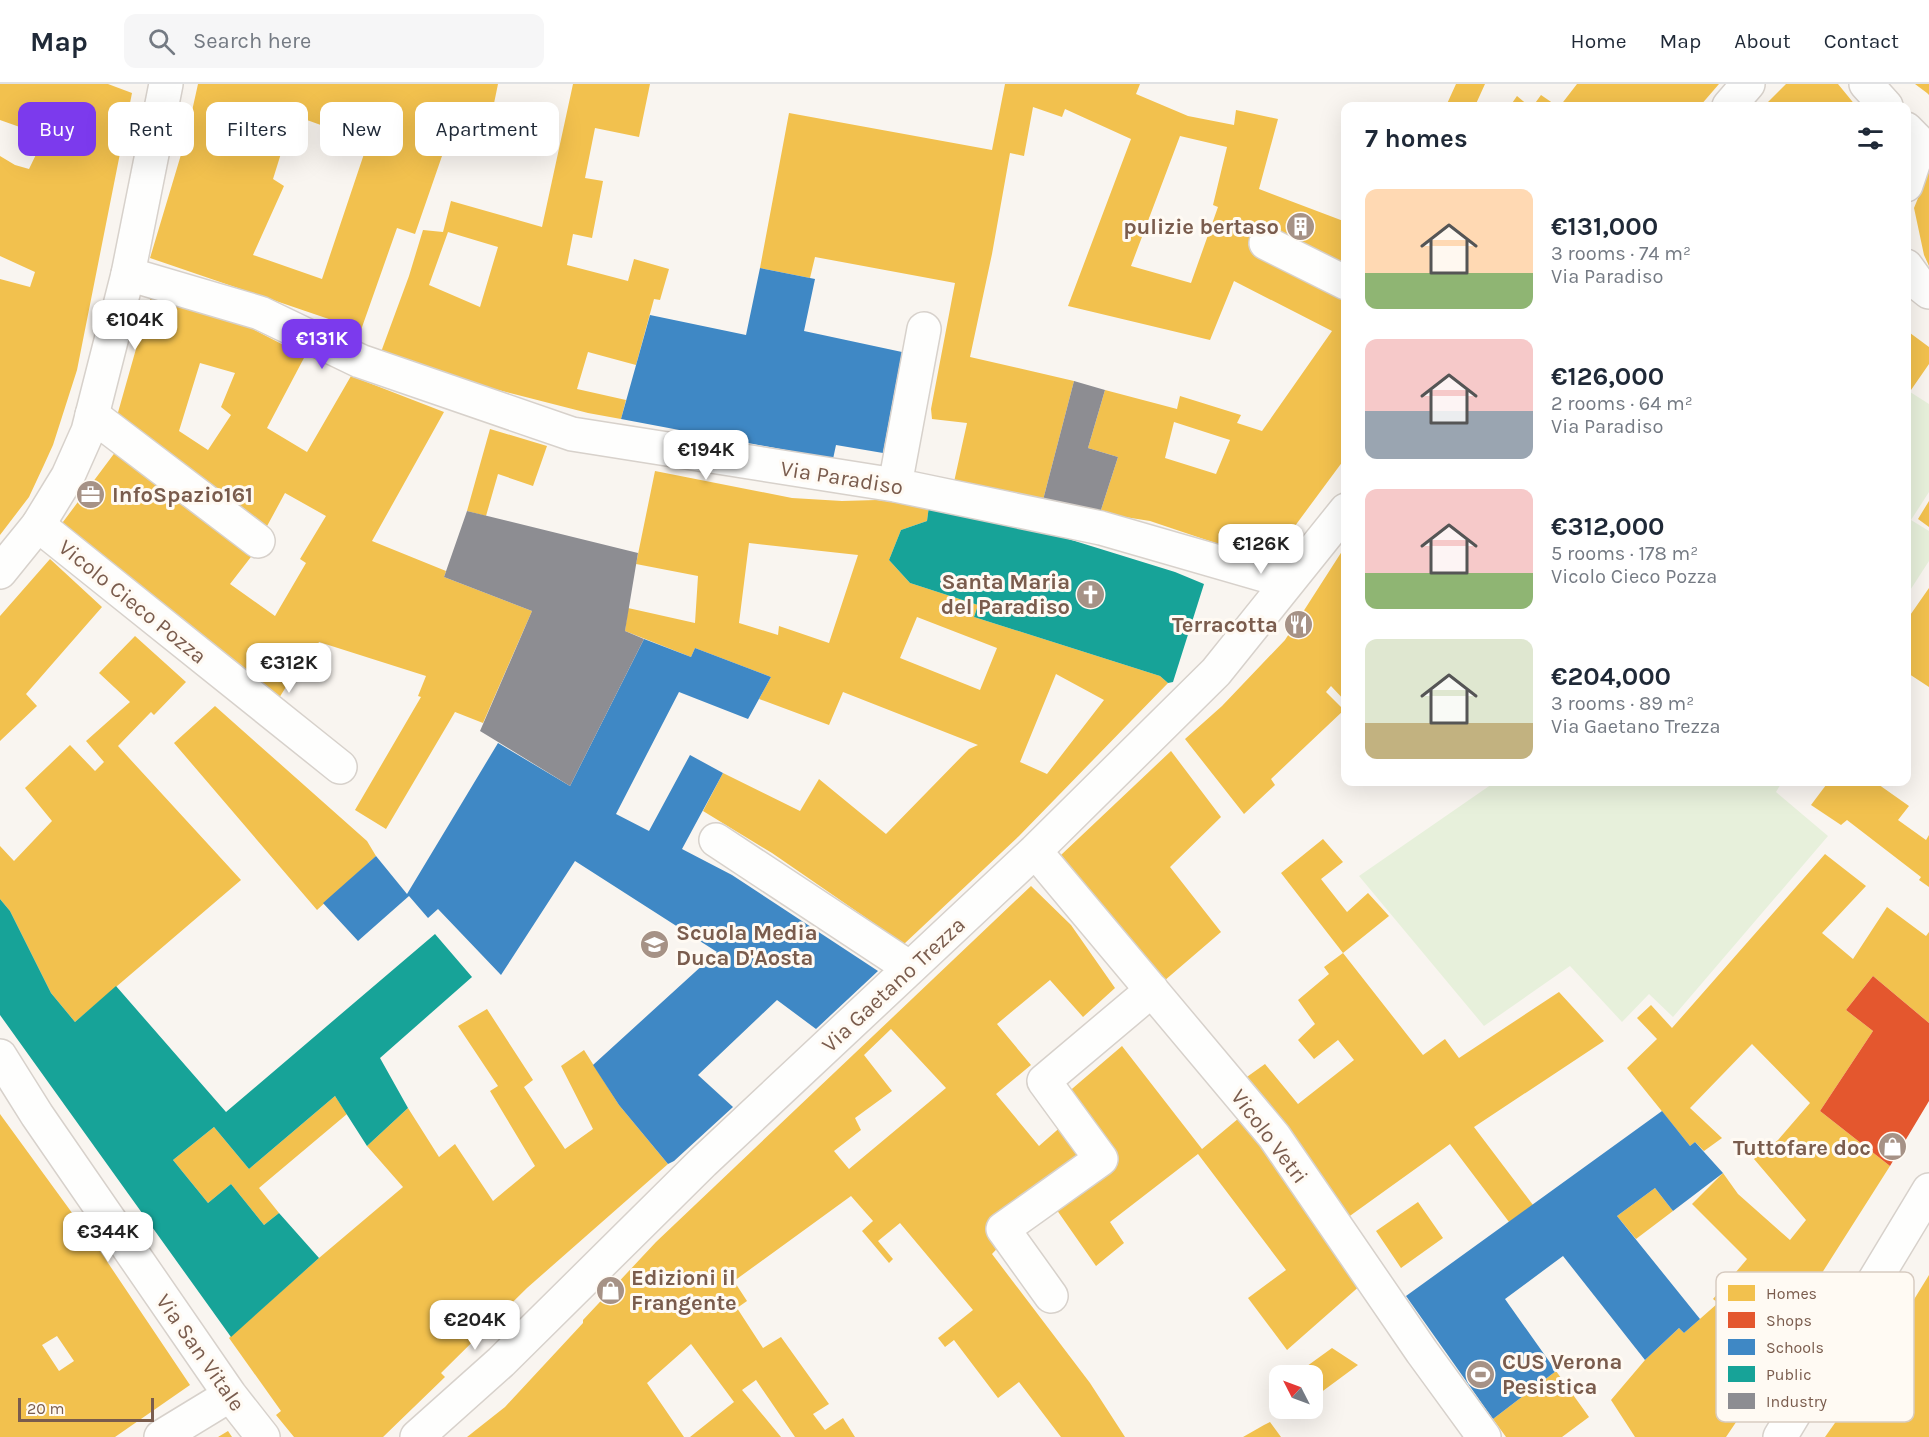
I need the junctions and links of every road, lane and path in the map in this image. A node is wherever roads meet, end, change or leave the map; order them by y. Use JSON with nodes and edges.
{"nodes":[{"id":1,"x":166,"y":84,"type":"edge"},
{"id":2,"x":1748,"y":84,"type":"edge"},
{"id":3,"x":1866,"y":84,"type":"edge"},
{"id":4,"x":1732,"y":102,"type":"edge"},
{"id":5,"x":1882,"y":102,"type":"edge"},
{"id":6,"x":1911,"y":134,"type":"edge"},
{"id":7,"x":1911,"y":170,"type":"edge"},
{"id":8,"x":1266,"y":243,"type":"dead end"},
{"id":9,"x":1911,"y":273,"type":"edge"},
{"id":10,"x":128,"y":274,"type":"junction"},
{"id":11,"x":1341,"y":280,"type":"edge"},
{"id":12,"x":1929,"y":292,"type":"edge"},
{"id":13,"x":924,"y":329,"type":"dead end"},
{"id":14,"x":92,"y":415,"type":"junction"},
{"id":15,"x":895,"y":485,"type":"junction"},
{"id":16,"x":1341,"y":516,"type":"edge"},
{"id":17,"x":38,"y":525,"type":"junction"},
{"id":18,"x":258,"y":541,"type":"dead end"},
{"id":19,"x":0,"y":572,"type":"edge"},
{"id":20,"x":1288,"y":582,"type":"junction"},
{"id":21,"x":340,"y":767,"type":"dead end"},
{"id":22,"x":716,"y":840,"type":"dead end"},
{"id":23,"x":1035,"y":851,"type":"junction"},
{"id":24,"x":910,"y":968,"type":"junction"},
{"id":25,"x":1152,"y":990,"type":"junction"},
{"id":26,"x":0,"y":1056,"type":"edge"},
{"id":27,"x":1929,"y":1190,"type":"edge"},
{"id":28,"x":1880,"y":1272,"type":"edge"},
{"id":29,"x":1051,"y":1296,"type":"dead end"},
{"id":30,"x":230,"y":1395,"type":"junction"},
{"id":31,"x":1789,"y":1422,"type":"edge"},
{"id":32,"x":161,"y":1437,"type":"edge"},
{"id":33,"x":263,"y":1437,"type":"edge"},
{"id":34,"x":417,"y":1437,"type":"edge"},
{"id":35,"x":1484,"y":1437,"type":"edge"},
{"id":36,"x":1780,"y":1437,"type":"edge"}],
"edges":[{"from":1,"to":10,"type":"street"},
{"from":2,"to":4,"type":"street"},
{"from":3,"to":5,"type":"street"},
{"from":6,"to":7,"type":"street"},
{"from":8,"to":11,"type":"street"},
{"from":9,"to":12,"type":"street"},
{"from":10,"to":14,"type":"street"},
{"from":10,"to":15,"type":"street","name":"Via Paradiso"},
{"from":13,"to":15,"type":"street"},
{"from":14,"to":17,"type":"street"},
{"from":14,"to":18,"type":"street"},
{"from":15,"to":20,"type":"street","name":"Via Paradiso"},
{"from":16,"to":20,"type":"street","name":"Via Gaetano Trezza"},
{"from":17,"to":19,"type":"street"},
{"from":17,"to":21,"type":"street","name":"Vicolo Cieco Pozza"},
{"from":20,"to":23,"type":"street","name":"Via Gaetano Trezza"},
{"from":22,"to":24,"type":"street"},
{"from":23,"to":24,"type":"street","name":"Via Gaetano Trezza"},
{"from":23,"to":25,"type":"street","name":"Vicolo Vetri"},
{"from":24,"to":34,"type":"street","name":"Via Gaetano Trezza"},
{"from":25,"to":29,"type":"street"},
{"from":25,"to":35,"type":"street","name":"Vicolo Vetri"},
{"from":26,"to":30,"type":"street","name":"Via San Vitale"},
{"from":27,"to":28,"type":"street"},
{"from":30,"to":32,"type":"street"},
{"from":30,"to":33,"type":"street","name":"Via San Vitale"},
{"from":31,"to":36,"type":"street"}]}
